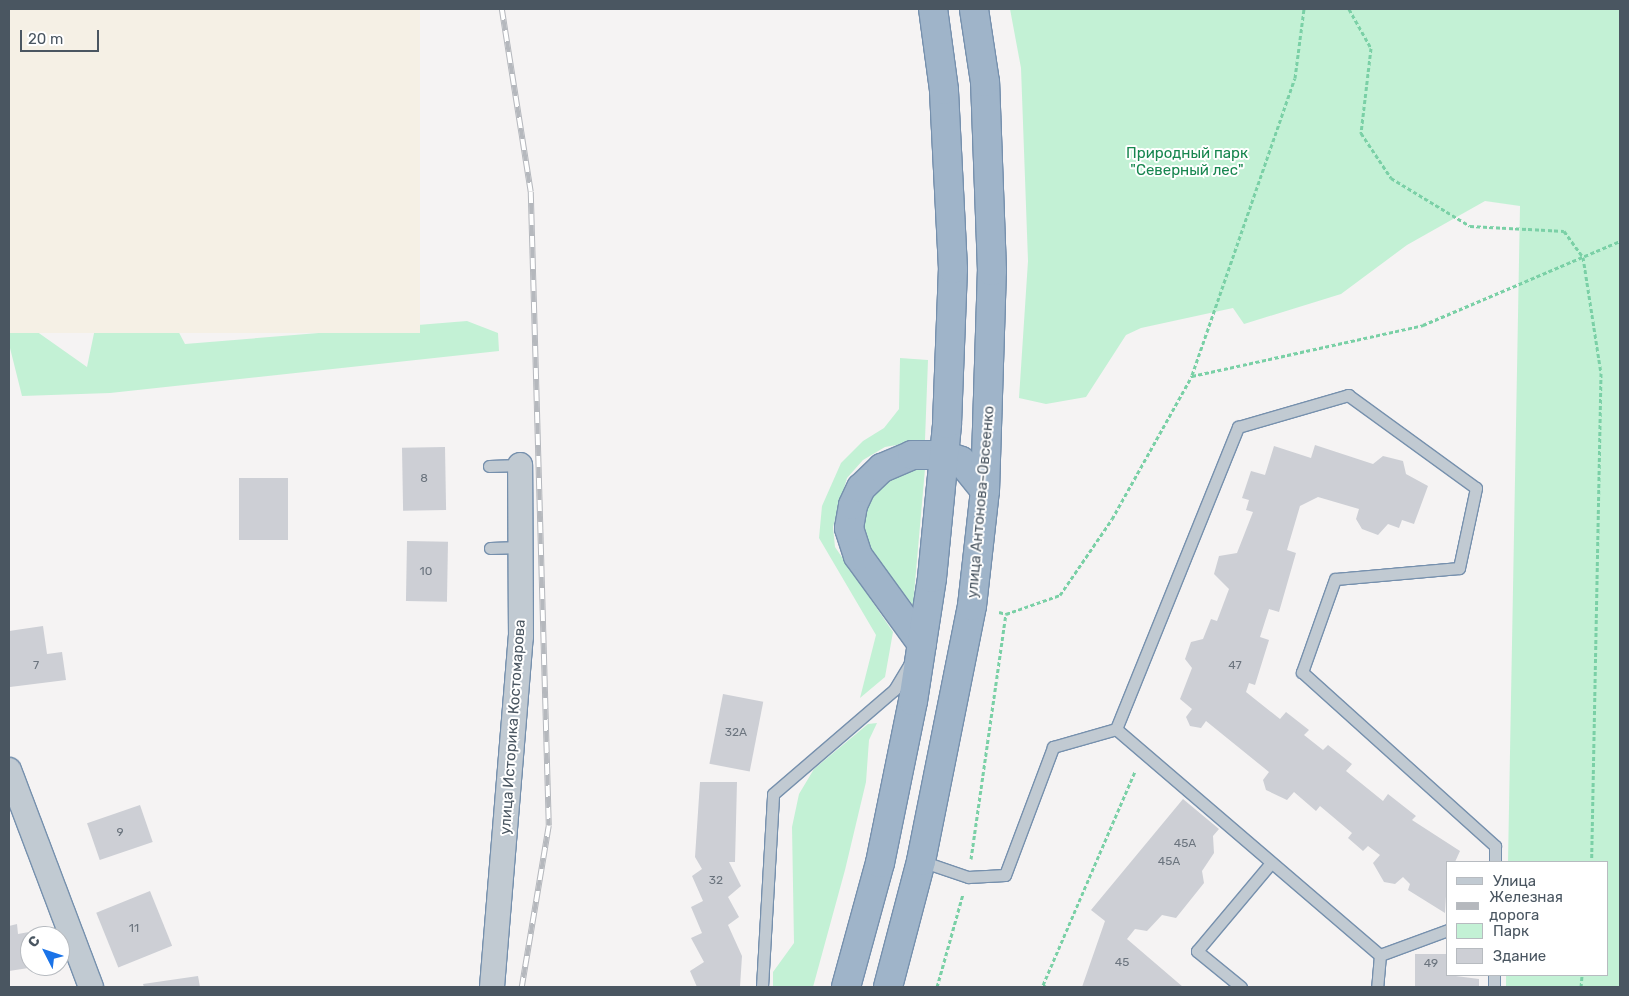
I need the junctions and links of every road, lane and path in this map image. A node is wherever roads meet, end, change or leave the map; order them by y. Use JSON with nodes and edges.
{"nodes":[{"id":1,"x":933,"y":9,"type":"edge"},
{"id":2,"x":974,"y":9,"type":"edge"},
{"id":3,"x":1304,"y":9,"type":"edge"},
{"id":4,"x":1349,"y":9,"type":"edge"},
{"id":5,"x":1192,"y":376,"type":"dead end"},
{"id":6,"x":944,"y":455,"type":"junction"},
{"id":7,"x":520,"y":465,"type":"joint"},
{"id":8,"x":489,"y":466,"type":"dead end"},
{"id":9,"x":985,"y":491,"type":"junction"},
{"id":10,"x":521,"y":547,"type":"junction"},
{"id":11,"x":490,"y":548,"type":"dead end"},
{"id":12,"x":1006,"y":614,"type":"dead end"},
{"id":13,"x":922,"y":644,"type":"junction"},
{"id":14,"x":1116,"y":728,"type":"junction"},
{"id":15,"x":1143,"y":752,"type":"junction"},
{"id":16,"x":9,"y":770,"type":"edge"},
{"id":17,"x":921,"y":861,"type":"junction"},
{"id":18,"x":1495,"y":861,"type":"edge"},
{"id":19,"x":1592,"y":861,"type":"edge"},
{"id":20,"x":1270,"y":864,"type":"junction"},
{"id":21,"x":968,"y":876,"type":"junction"},
{"id":22,"x":1446,"y":931,"type":"edge"},
{"id":23,"x":1380,"y":955,"type":"junction"},
{"id":24,"x":91,"y":987,"type":"edge"},
{"id":25,"x":492,"y":987,"type":"edge"},
{"id":26,"x":762,"y":987,"type":"edge"},
{"id":27,"x":846,"y":987,"type":"edge"},
{"id":28,"x":888,"y":987,"type":"edge"},
{"id":29,"x":937,"y":987,"type":"edge"},
{"id":30,"x":1046,"y":987,"type":"edge"},
{"id":31,"x":1241,"y":987,"type":"edge"},
{"id":32,"x":1377,"y":987,"type":"edge"}],
"edges":[{"from":1,"to":6,"type":"highway"},
{"from":2,"to":9,"type":"highway","name":"улица Антонова-Овсеенко"},
{"from":3,"to":5,"type":"path"},
{"from":4,"to":19,"type":"path"},
{"from":6,"to":9,"type":"highway"},
{"from":6,"to":13,"type":"highway"},
{"from":6,"to":13,"type":"highway"},
{"from":7,"to":8,"type":"lane"},
{"from":7,"to":10,"type":"street","name":"улица Историка Костомарова"},
{"from":9,"to":17,"type":"highway","name":"улица Антонова-Овсеенко"},
{"from":10,"to":11,"type":"lane"},
{"from":10,"to":25,"type":"street","name":"улица Историка Костомарова"},
{"from":12,"to":21,"type":"path"},
{"from":13,"to":26,"type":"lane"},
{"from":13,"to":27,"type":"highway"},
{"from":14,"to":15,"type":"lane"},
{"from":14,"to":18,"type":"lane"},
{"from":14,"to":21,"type":"lane"},
{"from":15,"to":20,"type":"lane"},
{"from":15,"to":30,"type":"path"},
{"from":16,"to":24,"type":"street"},
{"from":17,"to":21,"type":"lane"},
{"from":17,"to":28,"type":"highway","name":"улица Антонова-Овсеенко"},
{"from":20,"to":23,"type":"lane"},
{"from":20,"to":31,"type":"lane"},
{"from":21,"to":29,"type":"path"},
{"from":22,"to":23,"type":"lane"},
{"from":23,"to":32,"type":"lane"}]}
